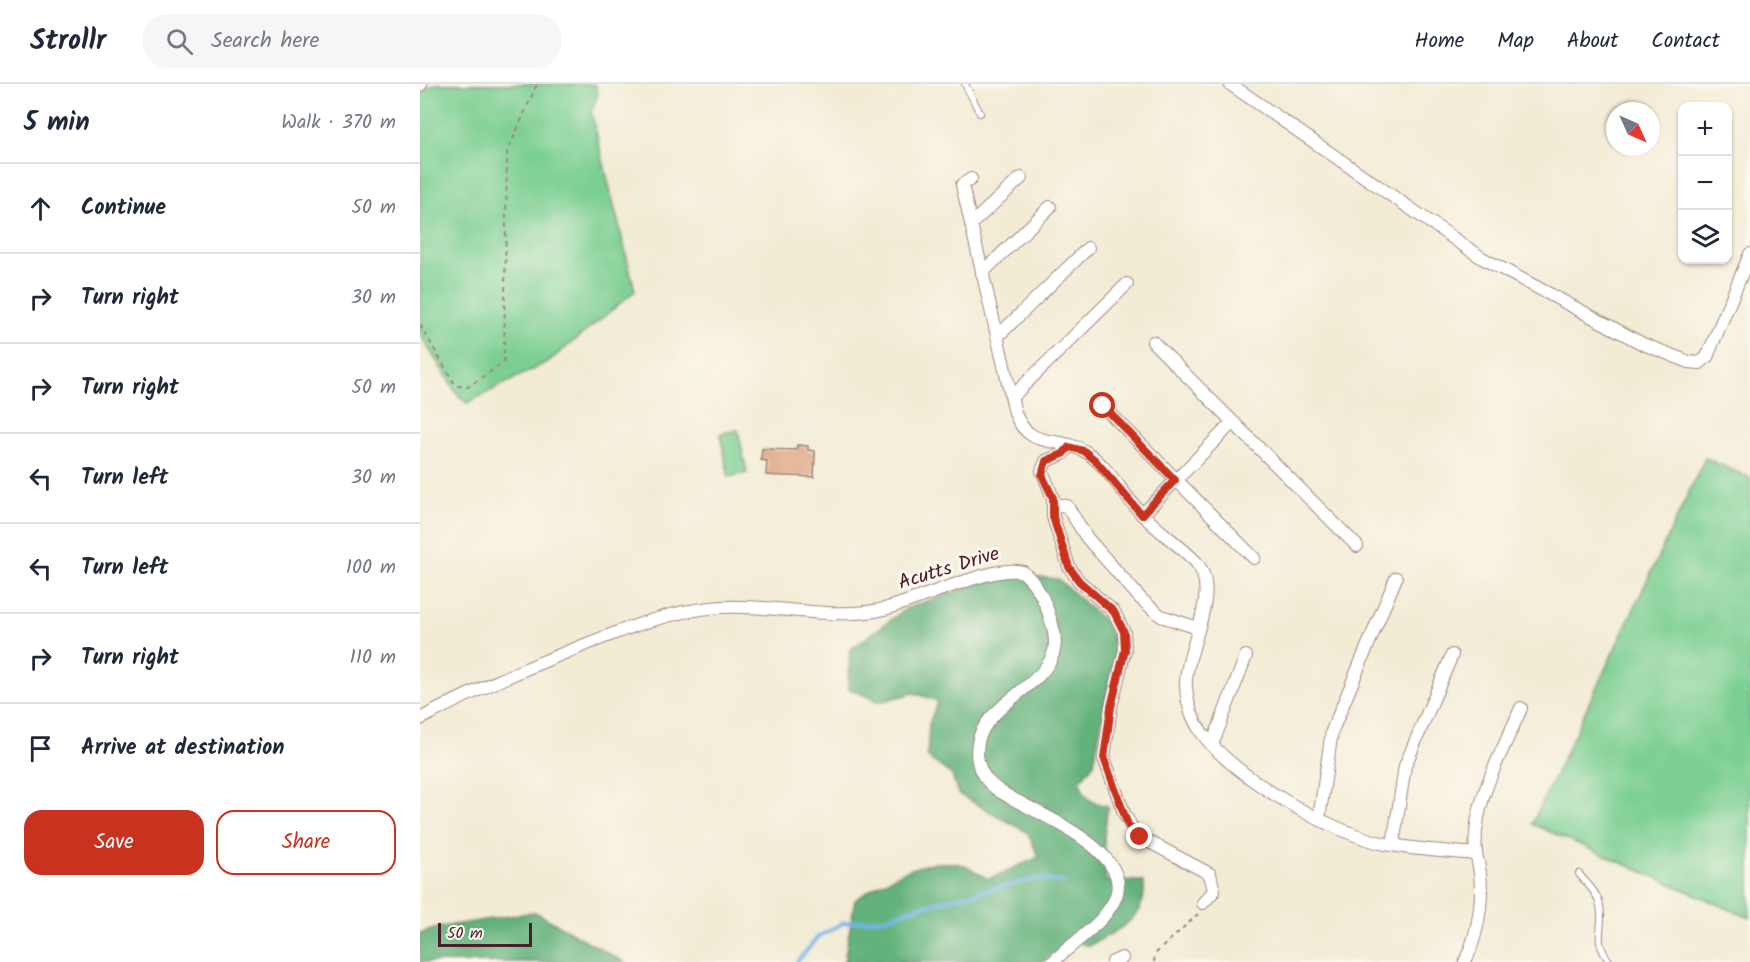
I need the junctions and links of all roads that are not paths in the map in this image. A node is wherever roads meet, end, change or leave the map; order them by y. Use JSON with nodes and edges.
{"nodes":[{"id":1,"x":965,"y":84,"type":"edge"},
{"id":2,"x":1230,"y":84,"type":"edge"},
{"id":3,"x":980,"y":113,"type":"dead end"},
{"id":4,"x":1021,"y":178,"type":"dead end"},
{"id":5,"x":971,"y":179,"type":"dead end"},
{"id":6,"x":1050,"y":207,"type":"dead end"},
{"id":7,"x":971,"y":224,"type":"junction"},
{"id":8,"x":1088,"y":248,"type":"dead end"},
{"id":9,"x":1750,"y":254,"type":"edge"},
{"id":10,"x":982,"y":273,"type":"junction"},
{"id":11,"x":1127,"y":284,"type":"dead end"},
{"id":12,"x":998,"y":336,"type":"junction"},
{"id":13,"x":1153,"y":342,"type":"dead end"},
{"id":14,"x":1012,"y":397,"type":"junction"},
{"id":15,"x":1103,"y":406,"type":"dead end"},
{"id":16,"x":1233,"y":422,"type":"junction"},
{"id":17,"x":1069,"y":447,"type":"junction"},
{"id":18,"x":1175,"y":480,"type":"junction"},
{"id":19,"x":1053,"y":504,"type":"junction"},
{"id":20,"x":1142,"y":515,"type":"junction"},
{"id":21,"x":1357,"y":546,"type":"dead end"},
{"id":22,"x":1254,"y":558,"type":"dead end"},
{"id":23,"x":1396,"y":578,"type":"dead end"},
{"id":24,"x":1198,"y":628,"type":"junction"},
{"id":25,"x":1452,"y":655,"type":"dead end"},
{"id":26,"x":1246,"y":656,"type":"dead end"},
{"id":27,"x":1521,"y":708,"type":"dead end"},
{"id":28,"x":420,"y":719,"type":"edge"},
{"id":29,"x":1212,"y":745,"type":"junction"},
{"id":30,"x":1319,"y":819,"type":"junction"},
{"id":31,"x":1393,"y":845,"type":"junction"},
{"id":32,"x":1476,"y":854,"type":"junction"},
{"id":33,"x":1579,"y":874,"type":"dead end"},
{"id":34,"x":1203,"y":903,"type":"road end"},
{"id":35,"x":1053,"y":962,"type":"edge"},
{"id":36,"x":1466,"y":962,"type":"edge"},
{"id":37,"x":1610,"y":962,"type":"edge"}],
"edges":[{"from":1,"to":3,"type":"lane"},
{"from":2,"to":9,"type":"street"},
{"from":4,"to":7,"type":"street"},
{"from":5,"to":7,"type":"street"},
{"from":6,"to":10,"type":"street"},
{"from":7,"to":10,"type":"street"},
{"from":8,"to":12,"type":"street"},
{"from":10,"to":12,"type":"street"},
{"from":11,"to":14,"type":"street"},
{"from":12,"to":14,"type":"street"},
{"from":13,"to":16,"type":"street"},
{"from":14,"to":17,"type":"street"},
{"from":15,"to":18,"type":"street"},
{"from":16,"to":18,"type":"street"},
{"from":16,"to":21,"type":"street"},
{"from":17,"to":19,"type":"street"},
{"from":17,"to":20,"type":"street"},
{"from":18,"to":20,"type":"street"},
{"from":18,"to":22,"type":"street"},
{"from":19,"to":24,"type":"street"},
{"from":19,"to":34,"type":"street"},
{"from":20,"to":24,"type":"street"},
{"from":23,"to":30,"type":"street"},
{"from":24,"to":29,"type":"street"},
{"from":25,"to":31,"type":"street"},
{"from":26,"to":29,"type":"street"},
{"from":27,"to":32,"type":"street"},
{"from":28,"to":35,"type":"street","name":"Acutts Drive"},
{"from":29,"to":30,"type":"street"},
{"from":30,"to":31,"type":"street"},
{"from":31,"to":32,"type":"street"},
{"from":32,"to":36,"type":"street"},
{"from":33,"to":37,"type":"lane"}]}
